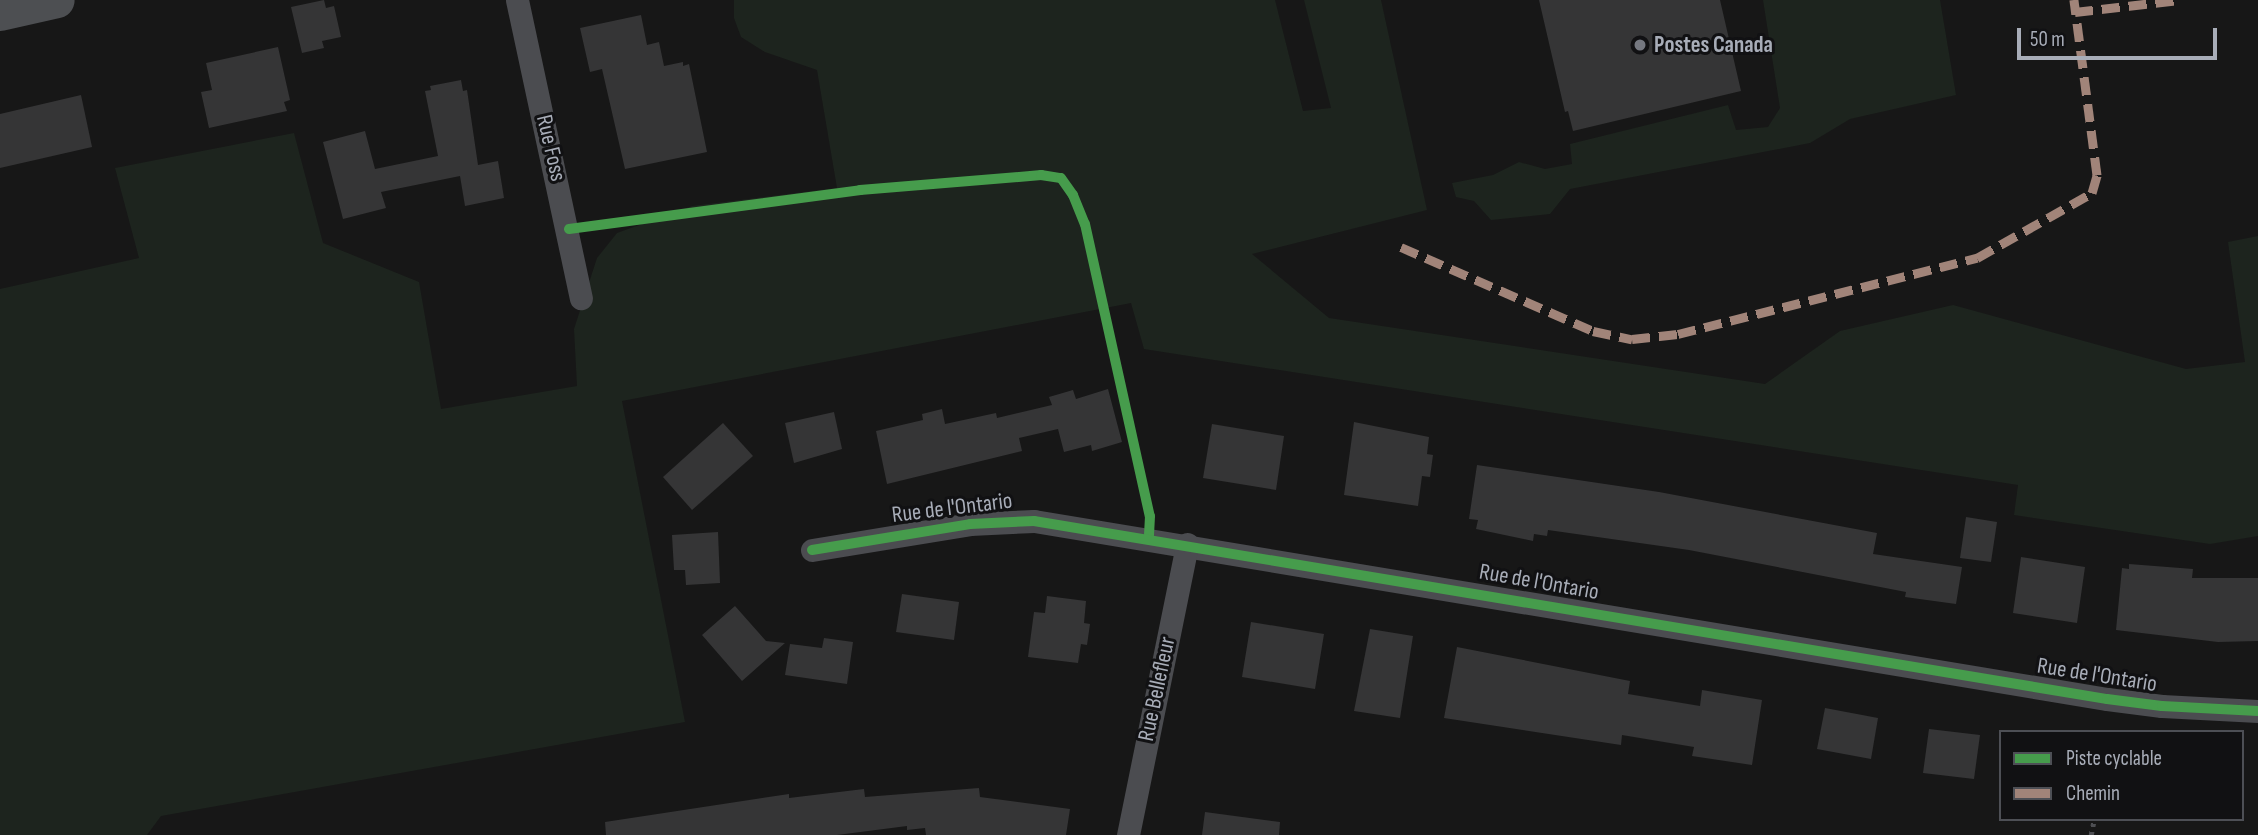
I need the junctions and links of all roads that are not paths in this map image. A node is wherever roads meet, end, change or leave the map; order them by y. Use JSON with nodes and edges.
{"nodes":[{"id":1,"x":57,"y":0,"type":"edge"},
{"id":2,"x":517,"y":0,"type":"edge"},
{"id":3,"x":0,"y":13,"type":"edge"},
{"id":4,"x":581,"y":298,"type":"dead end"},
{"id":5,"x":1187,"y":544,"type":"junction"},
{"id":6,"x":812,"y":550,"type":"dead end"},
{"id":7,"x":2258,"y":711,"type":"edge"},
{"id":8,"x":1128,"y":835,"type":"edge"}],
"edges":[{"from":1,"to":3,"type":"main road"},
{"from":2,"to":4,"type":"street","name":"Rue Foss"},
{"from":5,"to":6,"type":"street","name":"Rue de l'Ontario"},
{"from":5,"to":7,"type":"street","name":"Rue de l'Ontario"},
{"from":5,"to":8,"type":"street","name":"Rue Bellefleur"}]}
